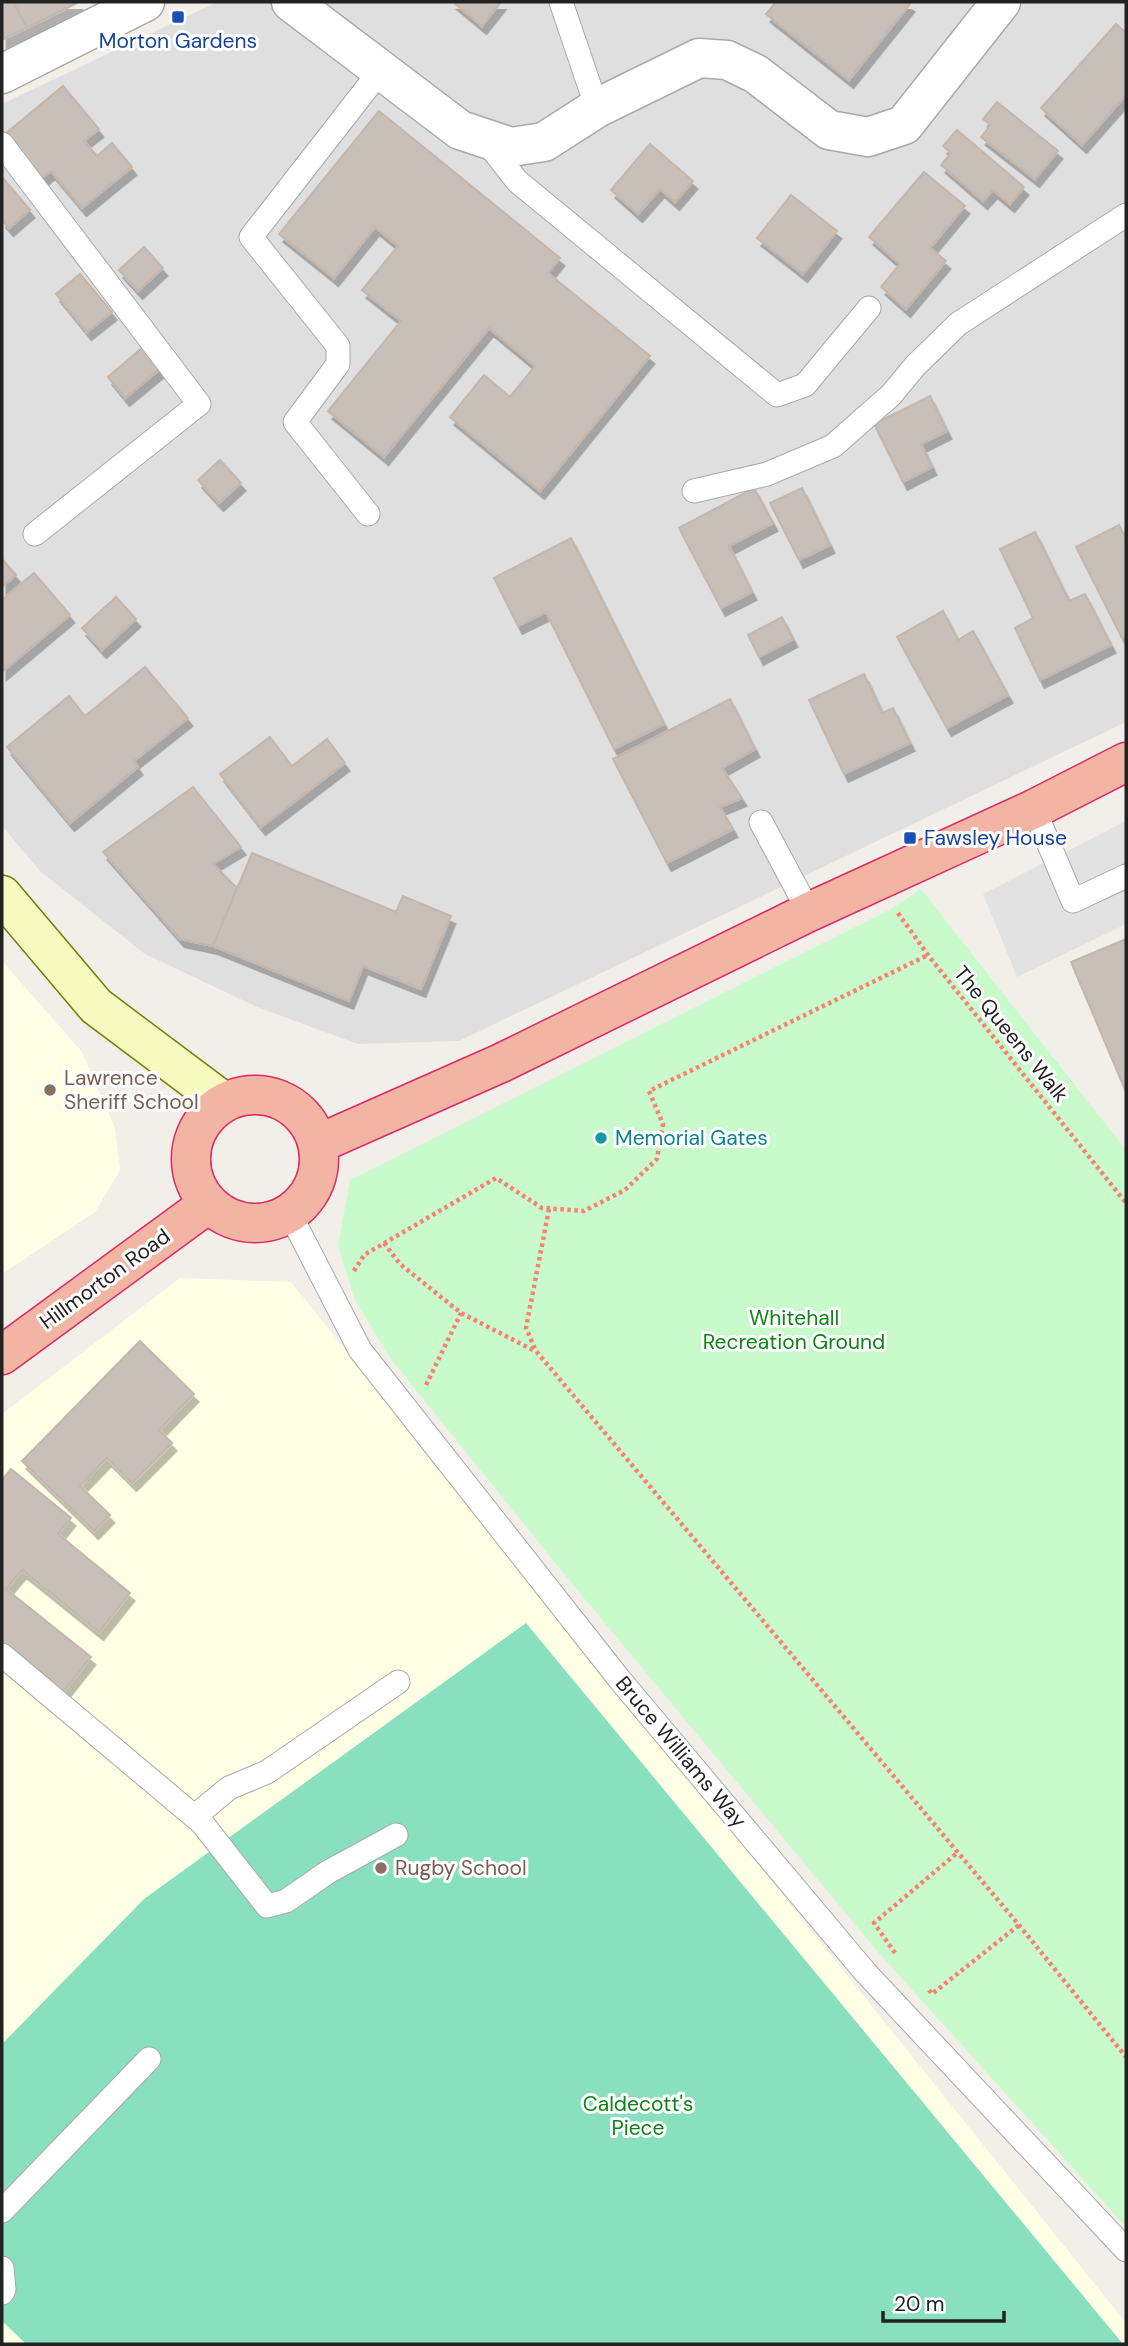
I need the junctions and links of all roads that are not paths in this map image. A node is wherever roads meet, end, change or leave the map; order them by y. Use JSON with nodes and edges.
{"nodes":[{"id":1,"x":145,"y":2,"type":"edge"},
{"id":2,"x":291,"y":2,"type":"edge"},
{"id":3,"x":561,"y":2,"type":"edge"},
{"id":4,"x":1001,"y":2,"type":"edge"},
{"id":5,"x":381,"y":70,"type":"junction"},
{"id":6,"x":2,"y":74,"type":"edge"},
{"id":7,"x":597,"y":108,"type":"junction"},
{"id":8,"x":484,"y":139,"type":"junction"},
{"id":9,"x":2,"y":144,"type":"edge"},
{"id":10,"x":1126,"y":215,"type":"edge"},
{"id":11,"x":869,"y":308,"type":"dead end"},
{"id":12,"x":694,"y":491,"type":"dead end"},
{"id":13,"x":368,"y":514,"type":"dead end"},
{"id":14,"x":35,"y":534,"type":"dead end"},
{"id":15,"x":1126,"y":762,"type":"edge"},
{"id":16,"x":1034,"y":809,"type":"junction"},
{"id":17,"x":761,"y":822,"type":"dead end"},
{"id":18,"x":1126,"y":876,"type":"edge"},
{"id":19,"x":2,"y":895,"type":"edge"},
{"id":20,"x":810,"y":912,"type":"junction"},
{"id":21,"x":224,"y":1102,"type":"junction"},
{"id":22,"x":318,"y":1144,"type":"junction"},
{"id":23,"x":208,"y":1204,"type":"junction"},
{"id":24,"x":290,"y":1214,"type":"junction"},
{"id":25,"x":2,"y":1355,"type":"edge"},
{"id":26,"x":2,"y":1655,"type":"edge"},
{"id":27,"x":398,"y":1682,"type":"dead end"},
{"id":28,"x":195,"y":1816,"type":"junction"},
{"id":29,"x":396,"y":1835,"type":"dead end"},
{"id":30,"x":149,"y":2059,"type":"dead end"},
{"id":31,"x":2,"y":2211,"type":"edge"},
{"id":32,"x":1126,"y":2250,"type":"edge"},
{"id":33,"x":2,"y":2268,"type":"edge"},
{"id":34,"x":2,"y":2293,"type":"edge"}],
"edges":[{"from":1,"to":6,"type":"street"},
{"from":2,"to":5,"type":"street"},
{"from":3,"to":7,"type":"lane"},
{"from":4,"to":7,"type":"street"},
{"from":5,"to":8,"type":"street"},
{"from":5,"to":13,"type":"lane"},
{"from":7,"to":8,"type":"street"},
{"from":8,"to":11,"type":"lane"},
{"from":9,"to":14,"type":"lane"},
{"from":10,"to":12,"type":"lane"},
{"from":15,"to":16,"type":"highway"},
{"from":16,"to":18,"type":"lane"},
{"from":16,"to":20,"type":"highway"},
{"from":17,"to":20,"type":"lane"},
{"from":19,"to":21,"type":"main road"},
{"from":20,"to":22,"type":"highway"},
{"from":21,"to":22,"type":"highway"},
{"from":21,"to":23,"type":"highway"},
{"from":22,"to":24,"type":"highway"},
{"from":23,"to":24,"type":"highway"},
{"from":23,"to":25,"type":"highway","name":"Hillmorton Road"},
{"from":24,"to":32,"type":"lane","name":"Bruce Williams Way"},
{"from":26,"to":28,"type":"lane"},
{"from":27,"to":28,"type":"lane"},
{"from":28,"to":29,"type":"lane"},
{"from":30,"to":31,"type":"lane"},
{"from":33,"to":34,"type":"lane"}]}
